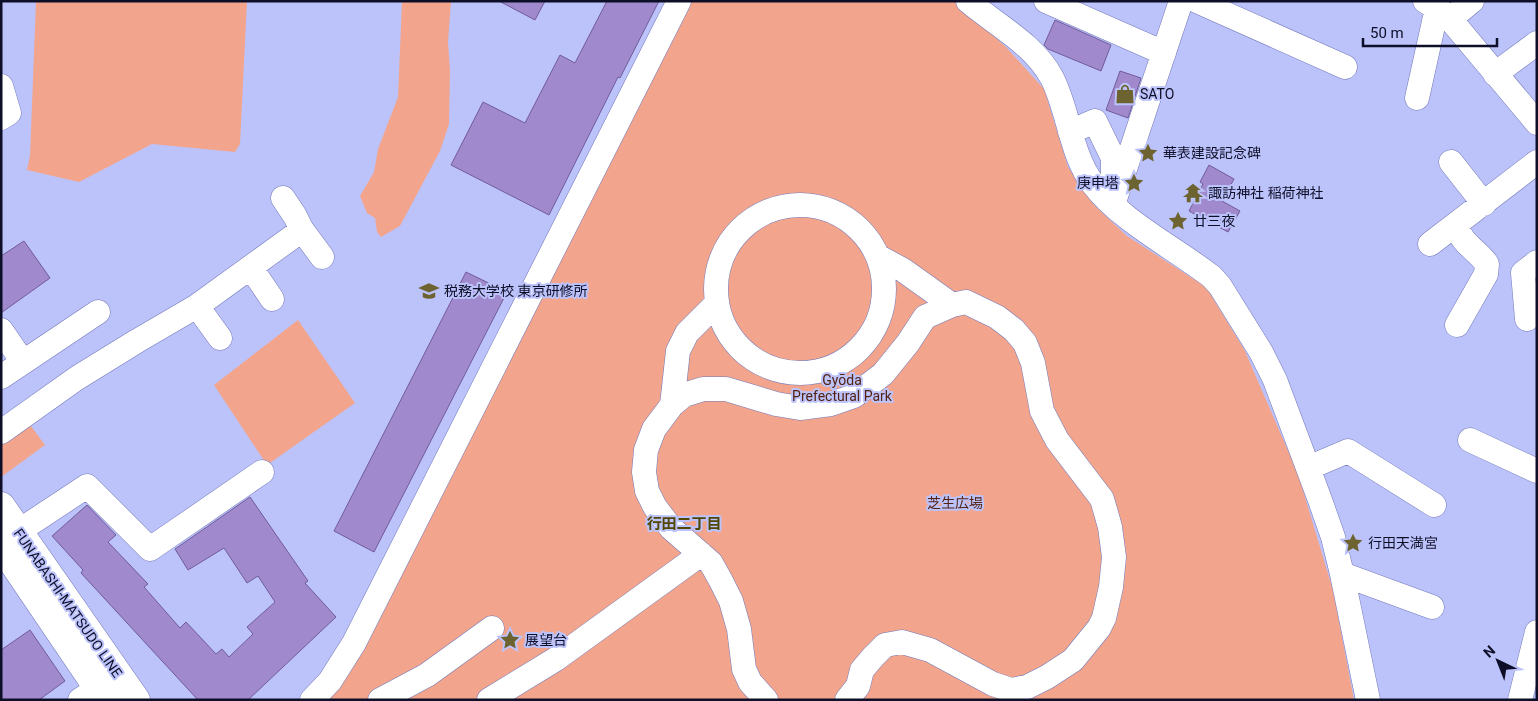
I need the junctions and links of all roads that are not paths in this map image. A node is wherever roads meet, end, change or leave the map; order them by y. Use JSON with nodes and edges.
{"nodes":[{"id":1,"x":679,"y":1,"type":"edge"},
{"id":2,"x":968,"y":1,"type":"edge"},
{"id":3,"x":1046,"y":1,"type":"edge"},
{"id":4,"x":1181,"y":1,"type":"edge"},
{"id":5,"x":1197,"y":1,"type":"edge"},
{"id":6,"x":1472,"y":1,"type":"edge"},
{"id":7,"x":1437,"y":9,"type":"edge"},
{"id":8,"x":1537,"y":44,"type":"edge"},
{"id":9,"x":1164,"y":53,"type":"junction"},
{"id":10,"x":1345,"y":67,"type":"dead end"},
{"id":11,"x":1495,"y":74,"type":"junction"},
{"id":12,"x":1,"y":86,"type":"edge"},
{"id":13,"x":1417,"y":98,"type":"dead end"},
{"id":14,"x":1,"y":118,"type":"edge"},
{"id":15,"x":1537,"y":123,"type":"edge"},
{"id":16,"x":1070,"y":132,"type":"junction"},
{"id":17,"x":1451,"y":162,"type":"dead end"},
{"id":18,"x":1537,"y":162,"type":"edge"},
{"id":19,"x":283,"y":198,"type":"dead end"},
{"id":20,"x":1484,"y":204,"type":"junction"},
{"id":21,"x":1113,"y":205,"type":"junction"},
{"id":22,"x":1457,"y":225,"type":"junction"},
{"id":23,"x":302,"y":230,"type":"junction"},
{"id":24,"x":1430,"y":244,"type":"dead end"},
{"id":25,"x":322,"y":257,"type":"dead end"},
{"id":26,"x":879,"y":257,"type":"junction"},
{"id":27,"x":1537,"y":262,"type":"edge"},
{"id":28,"x":251,"y":268,"type":"junction"},
{"id":29,"x":272,"y":298,"type":"dead end"},
{"id":30,"x":717,"y":303,"type":"junction"},
{"id":31,"x":952,"y":304,"type":"junction"},
{"id":32,"x":197,"y":306,"type":"junction"},
{"id":33,"x":98,"y":312,"type":"dead end"},
{"id":34,"x":1528,"y":319,"type":"dead end"},
{"id":35,"x":1457,"y":325,"type":"dead end"},
{"id":36,"x":2,"y":331,"type":"edge"},
{"id":37,"x":220,"y":338,"type":"dead end"},
{"id":38,"x":24,"y":362,"type":"junction"},
{"id":39,"x":1,"y":377,"type":"edge"},
{"id":40,"x":672,"y":405,"type":"junction"},
{"id":41,"x":1,"y":432,"type":"edge"},
{"id":42,"x":1470,"y":440,"type":"dead end"},
{"id":43,"x":1308,"y":468,"type":"junction"},
{"id":44,"x":1537,"y":471,"type":"edge"},
{"id":45,"x":262,"y":472,"type":"dead end"},
{"id":46,"x":1434,"y":505,"type":"dead end"},
{"id":47,"x":1,"y":506,"type":"edge"},
{"id":48,"x":10,"y":538,"type":"edge"},
{"id":49,"x":701,"y":554,"type":"junction"},
{"id":50,"x":1342,"y":574,"type":"junction"},
{"id":51,"x":1432,"y":606,"type":"dead end"},
{"id":52,"x":492,"y":628,"type":"dead end"},
{"id":53,"x":1537,"y":632,"type":"edge"},
{"id":54,"x":95,"y":696,"type":"edge"},
{"id":55,"x":136,"y":700,"type":"edge"},
{"id":56,"x":312,"y":700,"type":"edge"},
{"id":57,"x":380,"y":700,"type":"edge"},
{"id":58,"x":489,"y":700,"type":"edge"},
{"id":59,"x":766,"y":700,"type":"edge"},
{"id":60,"x":847,"y":700,"type":"edge"},
{"id":61,"x":1368,"y":700,"type":"edge"},
{"id":62,"x":1520,"y":700,"type":"edge"}],
"edges":[{"from":1,"to":56,"type":"street"},
{"from":2,"to":16,"type":"street"},
{"from":3,"to":9,"type":"street"},
{"from":4,"to":9,"type":"street"},
{"from":5,"to":10,"type":"street"},
{"from":6,"to":7,"type":"street"},
{"from":7,"to":11,"type":"street"},
{"from":7,"to":13,"type":"street"},
{"from":8,"to":11,"type":"street"},
{"from":9,"to":21,"type":"street"},
{"from":11,"to":15,"type":"street"},
{"from":12,"to":14,"type":"street"},
{"from":16,"to":21,"type":"street"},
{"from":16,"to":21,"type":"street"},
{"from":17,"to":20,"type":"street"},
{"from":18,"to":20,"type":"street"},
{"from":19,"to":23,"type":"street"},
{"from":20,"to":22,"type":"street"},
{"from":21,"to":43,"type":"street"},
{"from":22,"to":24,"type":"street"},
{"from":22,"to":35,"type":"street"},
{"from":23,"to":25,"type":"street"},
{"from":23,"to":28,"type":"street"},
{"from":26,"to":30,"type":"street"},
{"from":26,"to":30,"type":"street"},
{"from":26,"to":31,"type":"street"},
{"from":27,"to":34,"type":"street"},
{"from":28,"to":29,"type":"street"},
{"from":28,"to":32,"type":"street"},
{"from":30,"to":40,"type":"street"},
{"from":31,"to":40,"type":"street"},
{"from":31,"to":60,"type":"street"},
{"from":32,"to":37,"type":"street"},
{"from":32,"to":41,"type":"street"},
{"from":33,"to":38,"type":"street"},
{"from":36,"to":38,"type":"street"},
{"from":38,"to":39,"type":"street"},
{"from":40,"to":49,"type":"street"},
{"from":42,"to":44,"type":"street"},
{"from":43,"to":46,"type":"street"},
{"from":43,"to":50,"type":"street"},
{"from":45,"to":48,"type":"street"},
{"from":47,"to":48,"type":"main road","name":"FUNABASHI-MATSUDO LINE"},
{"from":48,"to":54,"type":"main road","name":"FUNABASHI-MATSUDO LINE"},
{"from":48,"to":55,"type":"main road","name":"FUNABASHI-MATSUDO LINE"},
{"from":49,"to":58,"type":"street"},
{"from":49,"to":59,"type":"street"},
{"from":50,"to":51,"type":"street"},
{"from":50,"to":61,"type":"street"},
{"from":52,"to":57,"type":"street"},
{"from":53,"to":62,"type":"street"}]}
